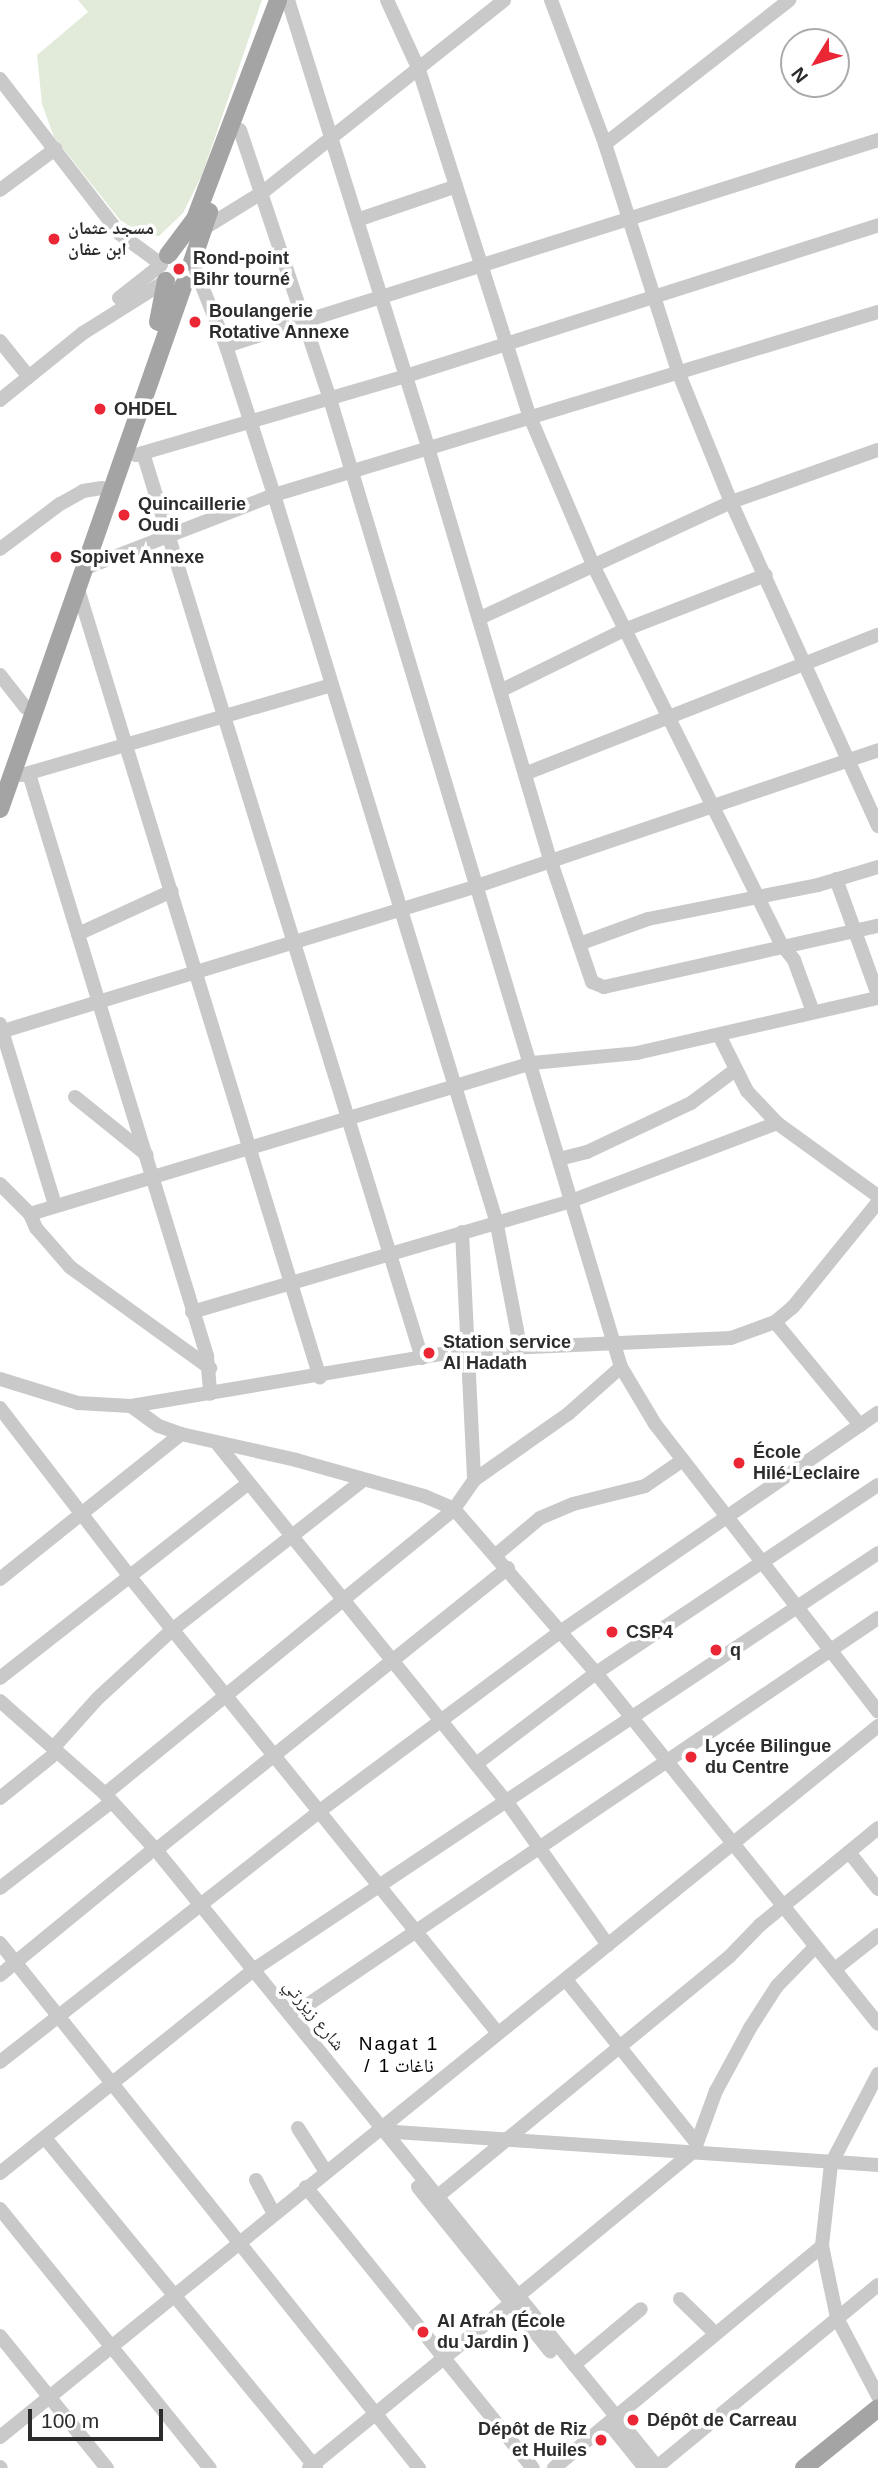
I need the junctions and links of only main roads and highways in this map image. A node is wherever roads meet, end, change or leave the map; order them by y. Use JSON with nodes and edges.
{"nodes":[{"id":1,"x":278,"y":0,"type":"edge"},
{"id":2,"x":288,"y":0,"type":"edge"},
{"id":3,"x":193,"y":264,"type":"junction"},
{"id":4,"x":168,"y":272,"type":"junction"},
{"id":5,"x":13,"y":779,"type":"edge"},
{"id":6,"x":0,"y":809,"type":"edge"},
{"id":7,"x":878,"y":2408,"type":"edge"},
{"id":8,"x":878,"y":2420,"type":"edge"},
{"id":9,"x":804,"y":2468,"type":"edge"},
{"id":10,"x":819,"y":2468,"type":"edge"}],
"edges":[{"from":1,"to":4,"type":"main road"},
{"from":2,"to":3,"type":"main road"},
{"from":3,"to":4,"type":"main road"},
{"from":3,"to":4,"type":"main road"},
{"from":4,"to":5,"type":"main road"},
{"from":4,"to":5,"type":"main road"},
{"from":5,"to":6,"type":"main road"},
{"from":7,"to":9,"type":"main road"},
{"from":8,"to":10,"type":"main road"}]}
